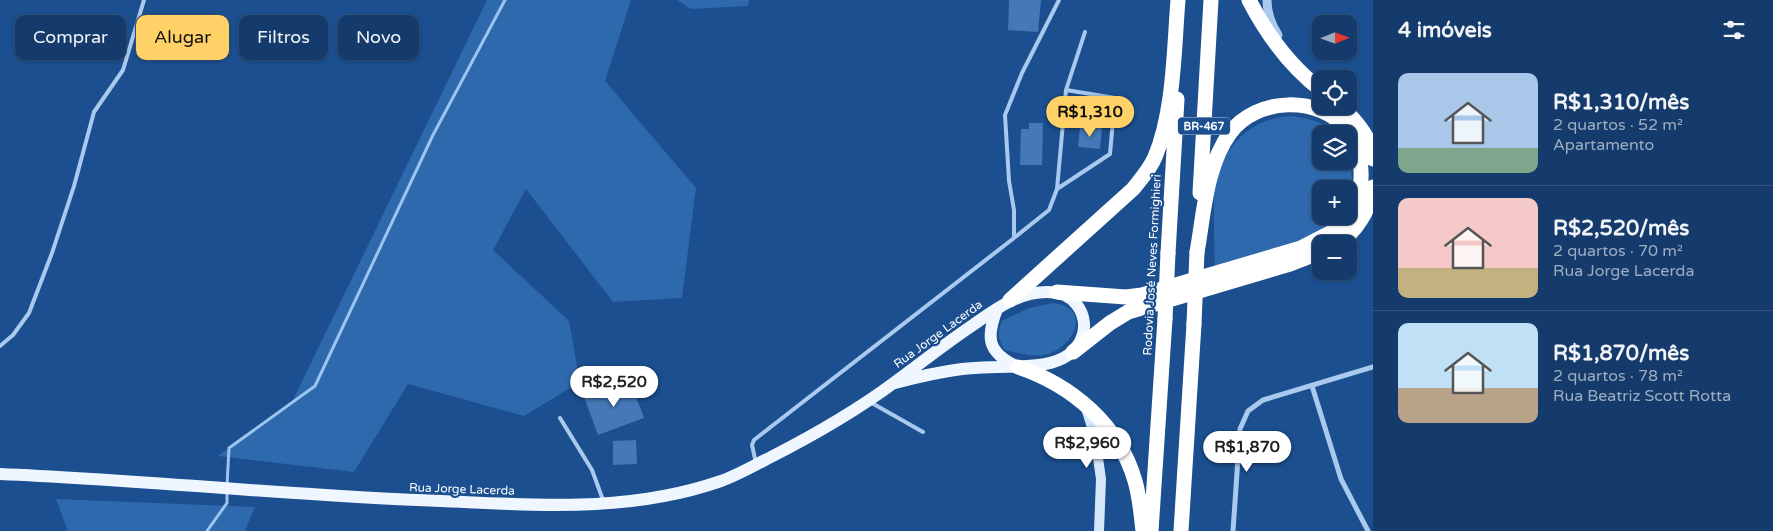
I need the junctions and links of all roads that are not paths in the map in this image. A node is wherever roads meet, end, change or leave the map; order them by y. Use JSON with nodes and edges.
{"nodes":[{"id":1,"x":144,"y":0,"type":"edge"},
{"id":2,"x":1059,"y":0,"type":"edge"},
{"id":3,"x":1178,"y":0,"type":"edge"},
{"id":4,"x":1182,"y":0,"type":"edge"},
{"id":5,"x":1212,"y":0,"type":"edge"},
{"id":6,"x":1249,"y":0,"type":"edge"},
{"id":7,"x":1267,"y":0,"type":"edge"},
{"id":8,"x":1085,"y":32,"type":"dead end"},
{"id":9,"x":1312,"y":78,"type":"edge"},
{"id":10,"x":1312,"y":81,"type":"edge"},
{"id":11,"x":1066,"y":90,"type":"junction"},
{"id":12,"x":1350,"y":115,"type":"edge"},
{"id":13,"x":1373,"y":159,"type":"edge"},
{"id":14,"x":1373,"y":187,"type":"edge"},
{"id":15,"x":1057,"y":189,"type":"junction"},
{"id":16,"x":1357,"y":198,"type":"edge"},
{"id":17,"x":1340,"y":225,"type":"edge"},
{"id":18,"x":1347,"y":235,"type":"edge"},
{"id":19,"x":1014,"y":238,"type":"junction"},
{"id":20,"x":1197,"y":252,"type":"junction"},
{"id":21,"x":1312,"y":255,"type":"edge"},
{"id":22,"x":1057,"y":292,"type":"junction"},
{"id":23,"x":1004,"y":304,"type":"junction"},
{"id":24,"x":0,"y":346,"type":"edge"},
{"id":25,"x":1072,"y":352,"type":"junction"},
{"id":26,"x":1018,"y":367,"type":"junction"},
{"id":27,"x":1373,"y":367,"type":"edge"},
{"id":28,"x":895,"y":383,"type":"junction"},
{"id":29,"x":1312,"y":386,"type":"junction"},
{"id":30,"x":868,"y":401,"type":"junction"},
{"id":31,"x":1085,"y":404,"type":"junction"},
{"id":32,"x":560,"y":418,"type":"dead end"},
{"id":33,"x":924,"y":432,"type":"dead end"},
{"id":34,"x":756,"y":465,"type":"junction"},
{"id":35,"x":0,"y":474,"type":"edge"},
{"id":36,"x":605,"y":504,"type":"junction"},
{"id":37,"x":1099,"y":531,"type":"edge"},
{"id":38,"x":1143,"y":531,"type":"edge"},
{"id":39,"x":1150,"y":531,"type":"edge"},
{"id":40,"x":1181,"y":531,"type":"edge"},
{"id":41,"x":1233,"y":531,"type":"edge"},
{"id":42,"x":1368,"y":531,"type":"edge"}],
"edges":[{"from":1,"to":24,"type":"lane"},
{"from":2,"to":19,"type":"lane"},
{"from":3,"to":23,"type":"highway"},
{"from":4,"to":39,"type":"highway","name":"Rodovia José Neves Formighieri","number":"BR-467","bridge":true},
{"from":5,"to":20,"type":"highway","number":"BR-467"},
{"from":6,"to":10,"type":"highway"},
{"from":7,"to":9,"type":"street"},
{"from":8,"to":11,"type":"lane"},
{"from":11,"to":15,"type":"lane"},
{"from":11,"to":15,"type":"lane"},
{"from":12,"to":13,"type":"highway"},
{"from":14,"to":18,"type":"highway"},
{"from":15,"to":19,"type":"lane"},
{"from":16,"to":20,"type":"highway"},
{"from":17,"to":22,"type":"highway"},
{"from":19,"to":34,"type":"lane"},
{"from":20,"to":40,"type":"highway","number":"BR-467","bridge":true},
{"from":21,"to":25,"type":"highway"},
{"from":22,"to":23,"type":"main road"},
{"from":22,"to":25,"type":"main road"},
{"from":23,"to":26,"type":"main road"},
{"from":23,"to":28,"type":"main road","name":"Rua Jorge Lacerda"},
{"from":25,"to":26,"type":"main road"},
{"from":26,"to":28,"type":"main road","name":"Rua Jorge Lacerda"},
{"from":26,"to":31,"type":"highway"},
{"from":27,"to":29,"type":"street"},
{"from":28,"to":30,"type":"main road","name":"Rua Jorge Lacerda"},
{"from":29,"to":41,"type":"street"},
{"from":29,"to":42,"type":"street"},
{"from":30,"to":33,"type":"lane"},
{"from":30,"to":34,"type":"main road","name":"Rua Jorge Lacerda"},
{"from":31,"to":37,"type":"main road"},
{"from":31,"to":38,"type":"highway"},
{"from":32,"to":36,"type":"lane"},
{"from":34,"to":36,"type":"main road","name":"Rua Jorge Lacerda"},
{"from":35,"to":36,"type":"main road","name":"Rua Jorge Lacerda"}]}
